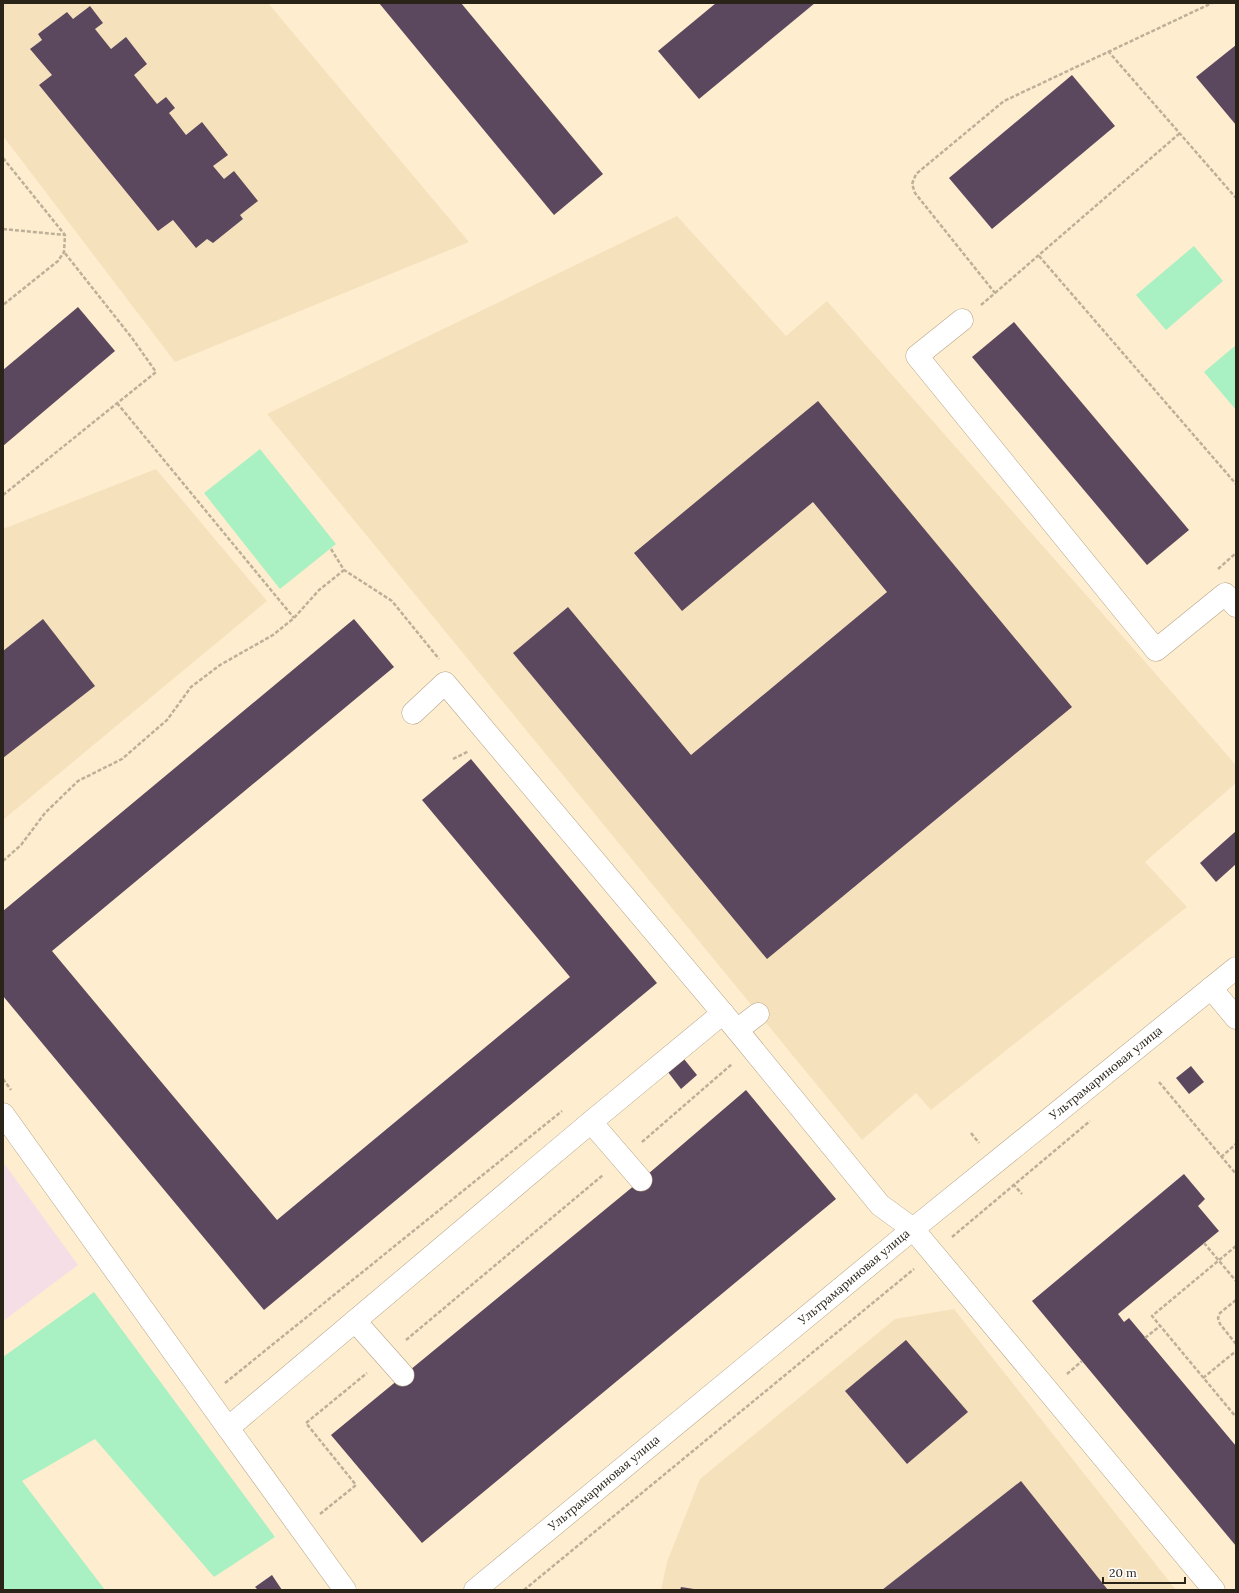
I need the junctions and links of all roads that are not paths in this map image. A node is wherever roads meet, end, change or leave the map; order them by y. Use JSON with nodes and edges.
{"nodes":[{"id":1,"x":962,"y":320,"type":"dead end"},
{"id":2,"x":1236,"y":606,"type":"edge"},
{"id":3,"x":413,"y":712,"type":"dead end"},
{"id":4,"x":1236,"y":968,"type":"edge"},
{"id":5,"x":1211,"y":988,"type":"junction"},
{"id":6,"x":723,"y":1013,"type":"junction"},
{"id":7,"x":758,"y":1014,"type":"dead end"},
{"id":8,"x":1236,"y":1018,"type":"edge"},
{"id":9,"x":737,"y":1030,"type":"junction"},
{"id":10,"x":3,"y":1114,"type":"edge"},
{"id":11,"x":591,"y":1122,"type":"junction"},
{"id":12,"x":641,"y":1180,"type":"dead end"},
{"id":13,"x":913,"y":1229,"type":"junction"},
{"id":14,"x":355,"y":1321,"type":"junction"},
{"id":15,"x":403,"y":1375,"type":"dead end"},
{"id":16,"x":228,"y":1428,"type":"junction"},
{"id":17,"x":345,"y":1590,"type":"edge"},
{"id":18,"x":475,"y":1590,"type":"edge"},
{"id":19,"x":1214,"y":1590,"type":"edge"}],
"edges":[{"from":1,"to":2,"type":"street"},
{"from":3,"to":6,"type":"street"},
{"from":4,"to":5,"type":"street","name":"Ультрамариновая улица"},
{"from":5,"to":8,"type":"street"},
{"from":5,"to":13,"type":"street","name":"Ультрамариновая улица"},
{"from":6,"to":9,"type":"street"},
{"from":6,"to":11,"type":"street"},
{"from":7,"to":9,"type":"street"},
{"from":9,"to":13,"type":"street"},
{"from":10,"to":16,"type":"street"},
{"from":11,"to":12,"type":"street"},
{"from":11,"to":14,"type":"street"},
{"from":13,"to":18,"type":"street","name":"Ультрамариновая улица"},
{"from":13,"to":19,"type":"street"},
{"from":14,"to":15,"type":"street"},
{"from":14,"to":16,"type":"street"},
{"from":16,"to":17,"type":"street"}]}
